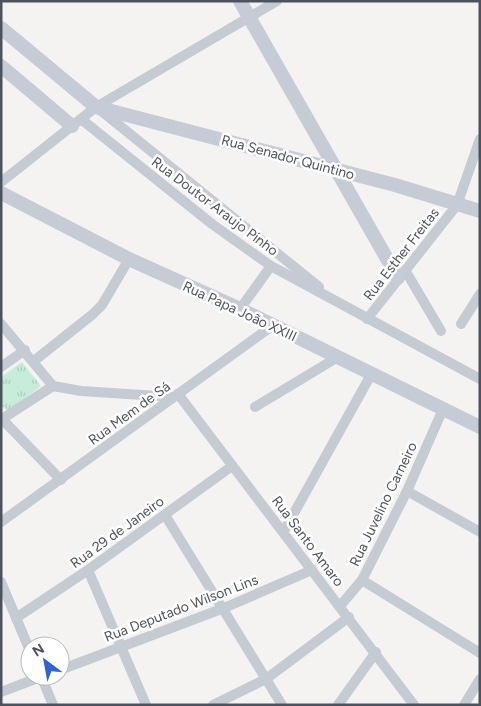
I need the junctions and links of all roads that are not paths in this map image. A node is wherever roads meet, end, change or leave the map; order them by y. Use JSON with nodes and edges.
{"nodes":[{"id":1,"x":240,"y":1,"type":"edge"},
{"id":2,"x":276,"y":1,"type":"edge"},
{"id":3,"x":249,"y":17,"type":"junction"},
{"id":4,"x":1,"y":28,"type":"edge"},
{"id":5,"x":1,"y":66,"type":"edge"},
{"id":6,"x":96,"y":107,"type":"junction"},
{"id":7,"x":76,"y":123,"type":"junction"},
{"id":8,"x":480,"y":140,"type":"edge"},
{"id":9,"x":336,"y":171,"type":"junction"},
{"id":10,"x":1,"y":182,"type":"edge"},
{"id":11,"x":1,"y":193,"type":"edge"},
{"id":12,"x":457,"y":205,"type":"junction"},
{"id":13,"x":480,"y":211,"type":"edge"},
{"id":14,"x":129,"y":259,"type":"junction"},
{"id":15,"x":271,"y":266,"type":"junction"},
{"id":16,"x":402,"y":274,"type":"junction"},
{"id":17,"x":480,"y":294,"type":"edge"},
{"id":18,"x":340,"y":304,"type":"junction"},
{"id":19,"x":240,"y":309,"type":"junction"},
{"id":20,"x":367,"y":319,"type":"junction"},
{"id":21,"x":1,"y":324,"type":"edge"},
{"id":22,"x":461,"y":324,"type":"dead end"},
{"id":23,"x":272,"y":326,"type":"junction"},
{"id":24,"x":441,"y":331,"type":"dead end"},
{"id":25,"x":25,"y":350,"type":"junction"},
{"id":26,"x":338,"y":357,"type":"junction"},
{"id":27,"x":34,"y":361,"type":"junction"},
{"id":28,"x":1,"y":367,"type":"edge"},
{"id":29,"x":372,"y":373,"type":"junction"},
{"id":30,"x":480,"y":379,"type":"edge"},
{"id":31,"x":53,"y":386,"type":"junction"},
{"id":32,"x":175,"y":396,"type":"junction"},
{"id":33,"x":255,"y":407,"type":"dead end"},
{"id":34,"x":443,"y":409,"type":"junction"},
{"id":35,"x":2,"y":419,"type":"edge"},
{"id":36,"x":480,"y":427,"type":"edge"},
{"id":37,"x":232,"y":466,"type":"junction"},
{"id":38,"x":61,"y":480,"type":"junction"},
{"id":39,"x":406,"y":491,"type":"junction"},
{"id":40,"x":165,"y":515,"type":"junction"},
{"id":41,"x":1,"y":522,"type":"edge"},
{"id":42,"x":284,"y":532,"type":"junction"},
{"id":43,"x":480,"y":532,"type":"edge"},
{"id":44,"x":88,"y":570,"type":"junction"},
{"id":45,"x":312,"y":570,"type":"junction"},
{"id":46,"x":362,"y":580,"type":"junction"},
{"id":47,"x":1,"y":582,"type":"edge"},
{"id":48,"x":340,"y":606,"type":"junction"},
{"id":49,"x":224,"y":608,"type":"junction"},
{"id":50,"x":349,"y":617,"type":"junction"},
{"id":51,"x":16,"y":618,"type":"junction"},
{"id":52,"x":24,"y":636,"type":"edge"},
{"id":53,"x":121,"y":647,"type":"junction"},
{"id":54,"x":376,"y":652,"type":"junction"},
{"id":55,"x":480,"y":653,"type":"edge"},
{"id":56,"x":70,"y":666,"type":"edge"},
{"id":57,"x":266,"y":678,"type":"junction"},
{"id":58,"x":480,"y":679,"type":"edge"},
{"id":59,"x":20,"y":684,"type":"edge"},
{"id":60,"x":45,"y":686,"type":"edge"},
{"id":61,"x":1,"y":692,"type":"edge"},
{"id":62,"x":53,"y":705,"type":"edge"},
{"id":63,"x":146,"y":705,"type":"edge"},
{"id":64,"x":213,"y":705,"type":"edge"},
{"id":65,"x":282,"y":705,"type":"edge"},
{"id":66,"x":338,"y":705,"type":"edge"},
{"id":67,"x":414,"y":705,"type":"edge"},
{"id":68,"x":464,"y":705,"type":"edge"}],
"edges":[{"from":1,"to":3,"type":"street"},
{"from":2,"to":3,"type":"street"},
{"from":3,"to":6,"type":"street"},
{"from":3,"to":9,"type":"street"},
{"from":4,"to":6,"type":"street"},
{"from":5,"to":7,"type":"street"},
{"from":6,"to":7,"type":"street"},
{"from":6,"to":9,"type":"street","name":"Rua Senador Quintino"},
{"from":6,"to":18,"type":"street","name":"Rua Doutor Araujo Pinho"},
{"from":7,"to":10,"type":"street"},
{"from":7,"to":15,"type":"street","name":"Rua Doutor Araujo Pinho"},
{"from":8,"to":12,"type":"street","name":"Rua Esther Freitas"},
{"from":9,"to":12,"type":"street","name":"Rua Senador Quintino"},
{"from":9,"to":16,"type":"street"},
{"from":11,"to":14,"type":"street","name":"Rua Papa João XXIII"},
{"from":12,"to":13,"type":"street","name":"Rua Senador Quintino"},
{"from":12,"to":16,"type":"street","name":"Rua Esther Freitas"},
{"from":14,"to":19,"type":"street","name":"Rua Papa João XXIII"},
{"from":14,"to":27,"type":"street"},
{"from":15,"to":18,"type":"street","name":"Rua Doutor Araujo Pinho"},
{"from":15,"to":19,"type":"street"},
{"from":16,"to":20,"type":"street","name":"Rua Esther Freitas"},
{"from":16,"to":24,"type":"street"},
{"from":17,"to":22,"type":"street"},
{"from":18,"to":20,"type":"street","name":"Rua Doutor Araujo Pinho"},
{"from":19,"to":23,"type":"street","name":"Rua Papa João XXIII"},
{"from":20,"to":30,"type":"street","name":"Rua Doutor Araujo Pinho"},
{"from":21,"to":25,"type":"street"},
{"from":23,"to":26,"type":"street","name":"Rua Papa João XXIII"},
{"from":23,"to":32,"type":"street","name":"Rua Mem de Sá"},
{"from":25,"to":27,"type":"street"},
{"from":25,"to":28,"type":"street"},
{"from":26,"to":29,"type":"street","name":"Rua Papa João XXIII"},
{"from":26,"to":33,"type":"street"},
{"from":27,"to":31,"type":"street"},
{"from":29,"to":34,"type":"street","name":"Rua Papa João XXIII"},
{"from":29,"to":42,"type":"street"},
{"from":31,"to":32,"type":"street"},
{"from":31,"to":35,"type":"street"},
{"from":32,"to":37,"type":"street","name":"Rua Santo Amaro"},
{"from":32,"to":38,"type":"street","name":"Rua Mem de Sá"},
{"from":34,"to":36,"type":"street","name":"Rua Papa João XXIII"},
{"from":34,"to":39,"type":"street","name":"Rua Juvelino Carneiro"},
{"from":35,"to":38,"type":"street"},
{"from":37,"to":40,"type":"street","name":"Rua 29 de Janeiro"},
{"from":37,"to":42,"type":"street","name":"Rua Santo Amaro"},
{"from":38,"to":41,"type":"street","name":"Rua Mem de Sá"},
{"from":39,"to":43,"type":"street"},
{"from":39,"to":46,"type":"street","name":"Rua Juvelino Carneiro"},
{"from":40,"to":44,"type":"street","name":"Rua 29 de Janeiro"},
{"from":40,"to":49,"type":"street"},
{"from":42,"to":45,"type":"street","name":"Rua Santo Amaro"},
{"from":44,"to":51,"type":"street","name":"Rua 29 de Janeiro"},
{"from":44,"to":53,"type":"street"},
{"from":45,"to":48,"type":"street","name":"Rua Santo Amaro"},
{"from":45,"to":49,"type":"street","name":"Rua Deputado Wilson Lins"},
{"from":46,"to":48,"type":"street","name":"Rua Juvelino Carneiro"},
{"from":46,"to":55,"type":"street"},
{"from":47,"to":51,"type":"street"},
{"from":48,"to":50,"type":"street","name":"Rua Santo Amaro"},
{"from":49,"to":53,"type":"street","name":"Rua Deputado Wilson Lins"},
{"from":49,"to":57,"type":"street"},
{"from":50,"to":54,"type":"street","name":"Rua Santo Amaro"},
{"from":50,"to":57,"type":"street"},
{"from":51,"to":52,"type":"street"},
{"from":53,"to":56,"type":"street","name":"Rua Deputado Wilson Lins"},
{"from":53,"to":63,"type":"street"},
{"from":54,"to":66,"type":"street"},
{"from":54,"to":67,"type":"street","name":"Rua Santo Amaro"},
{"from":57,"to":64,"type":"street"},
{"from":57,"to":65,"type":"street"},
{"from":58,"to":68,"type":"street"},
{"from":59,"to":61,"type":"street"},
{"from":60,"to":62,"type":"street"}]}
